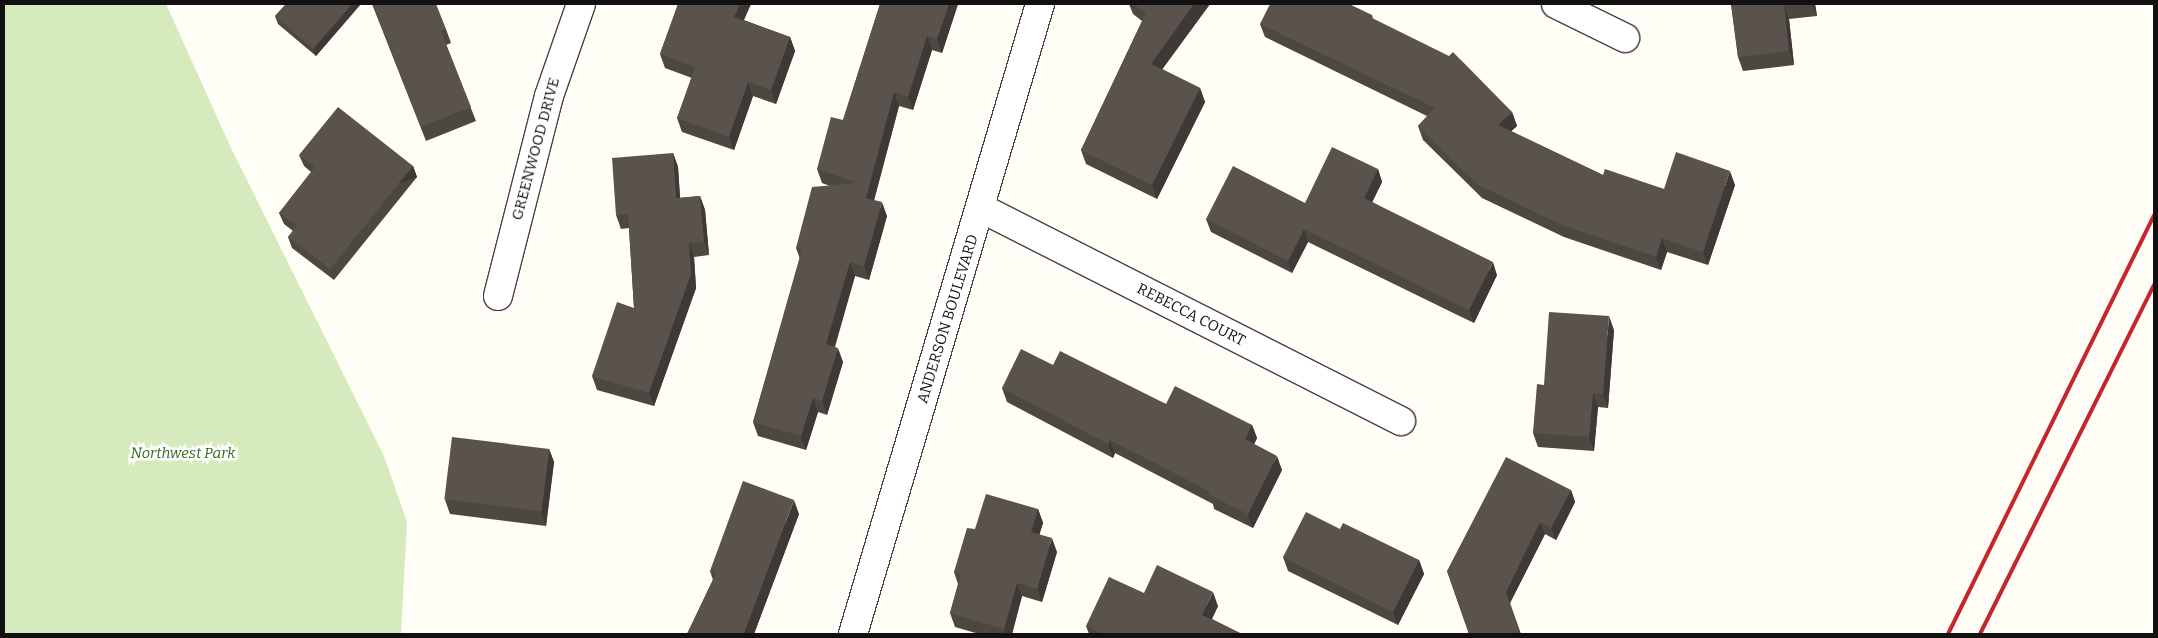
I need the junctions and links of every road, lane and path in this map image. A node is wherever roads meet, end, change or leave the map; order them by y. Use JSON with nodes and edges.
{"nodes":[{"id":1,"x":581,"y":4,"type":"edge"},
{"id":2,"x":1040,"y":4,"type":"edge"},
{"id":3,"x":1556,"y":4,"type":"edge"},
{"id":4,"x":1625,"y":38,"type":"dead end"},
{"id":5,"x":982,"y":208,"type":"junction"},
{"id":6,"x":498,"y":296,"type":"dead end"},
{"id":7,"x":1401,"y":421,"type":"dead end"},
{"id":8,"x":853,"y":634,"type":"edge"}],
"edges":[{"from":1,"to":6,"type":"street","name":"GREENWOOD DRIVE"},
{"from":2,"to":5,"type":"street","name":"ANDERSON BOULEVARD"},
{"from":3,"to":4,"type":"street"},
{"from":5,"to":7,"type":"street","name":"REBECCA COURT"},
{"from":5,"to":8,"type":"street","name":"ANDERSON BOULEVARD"}]}
